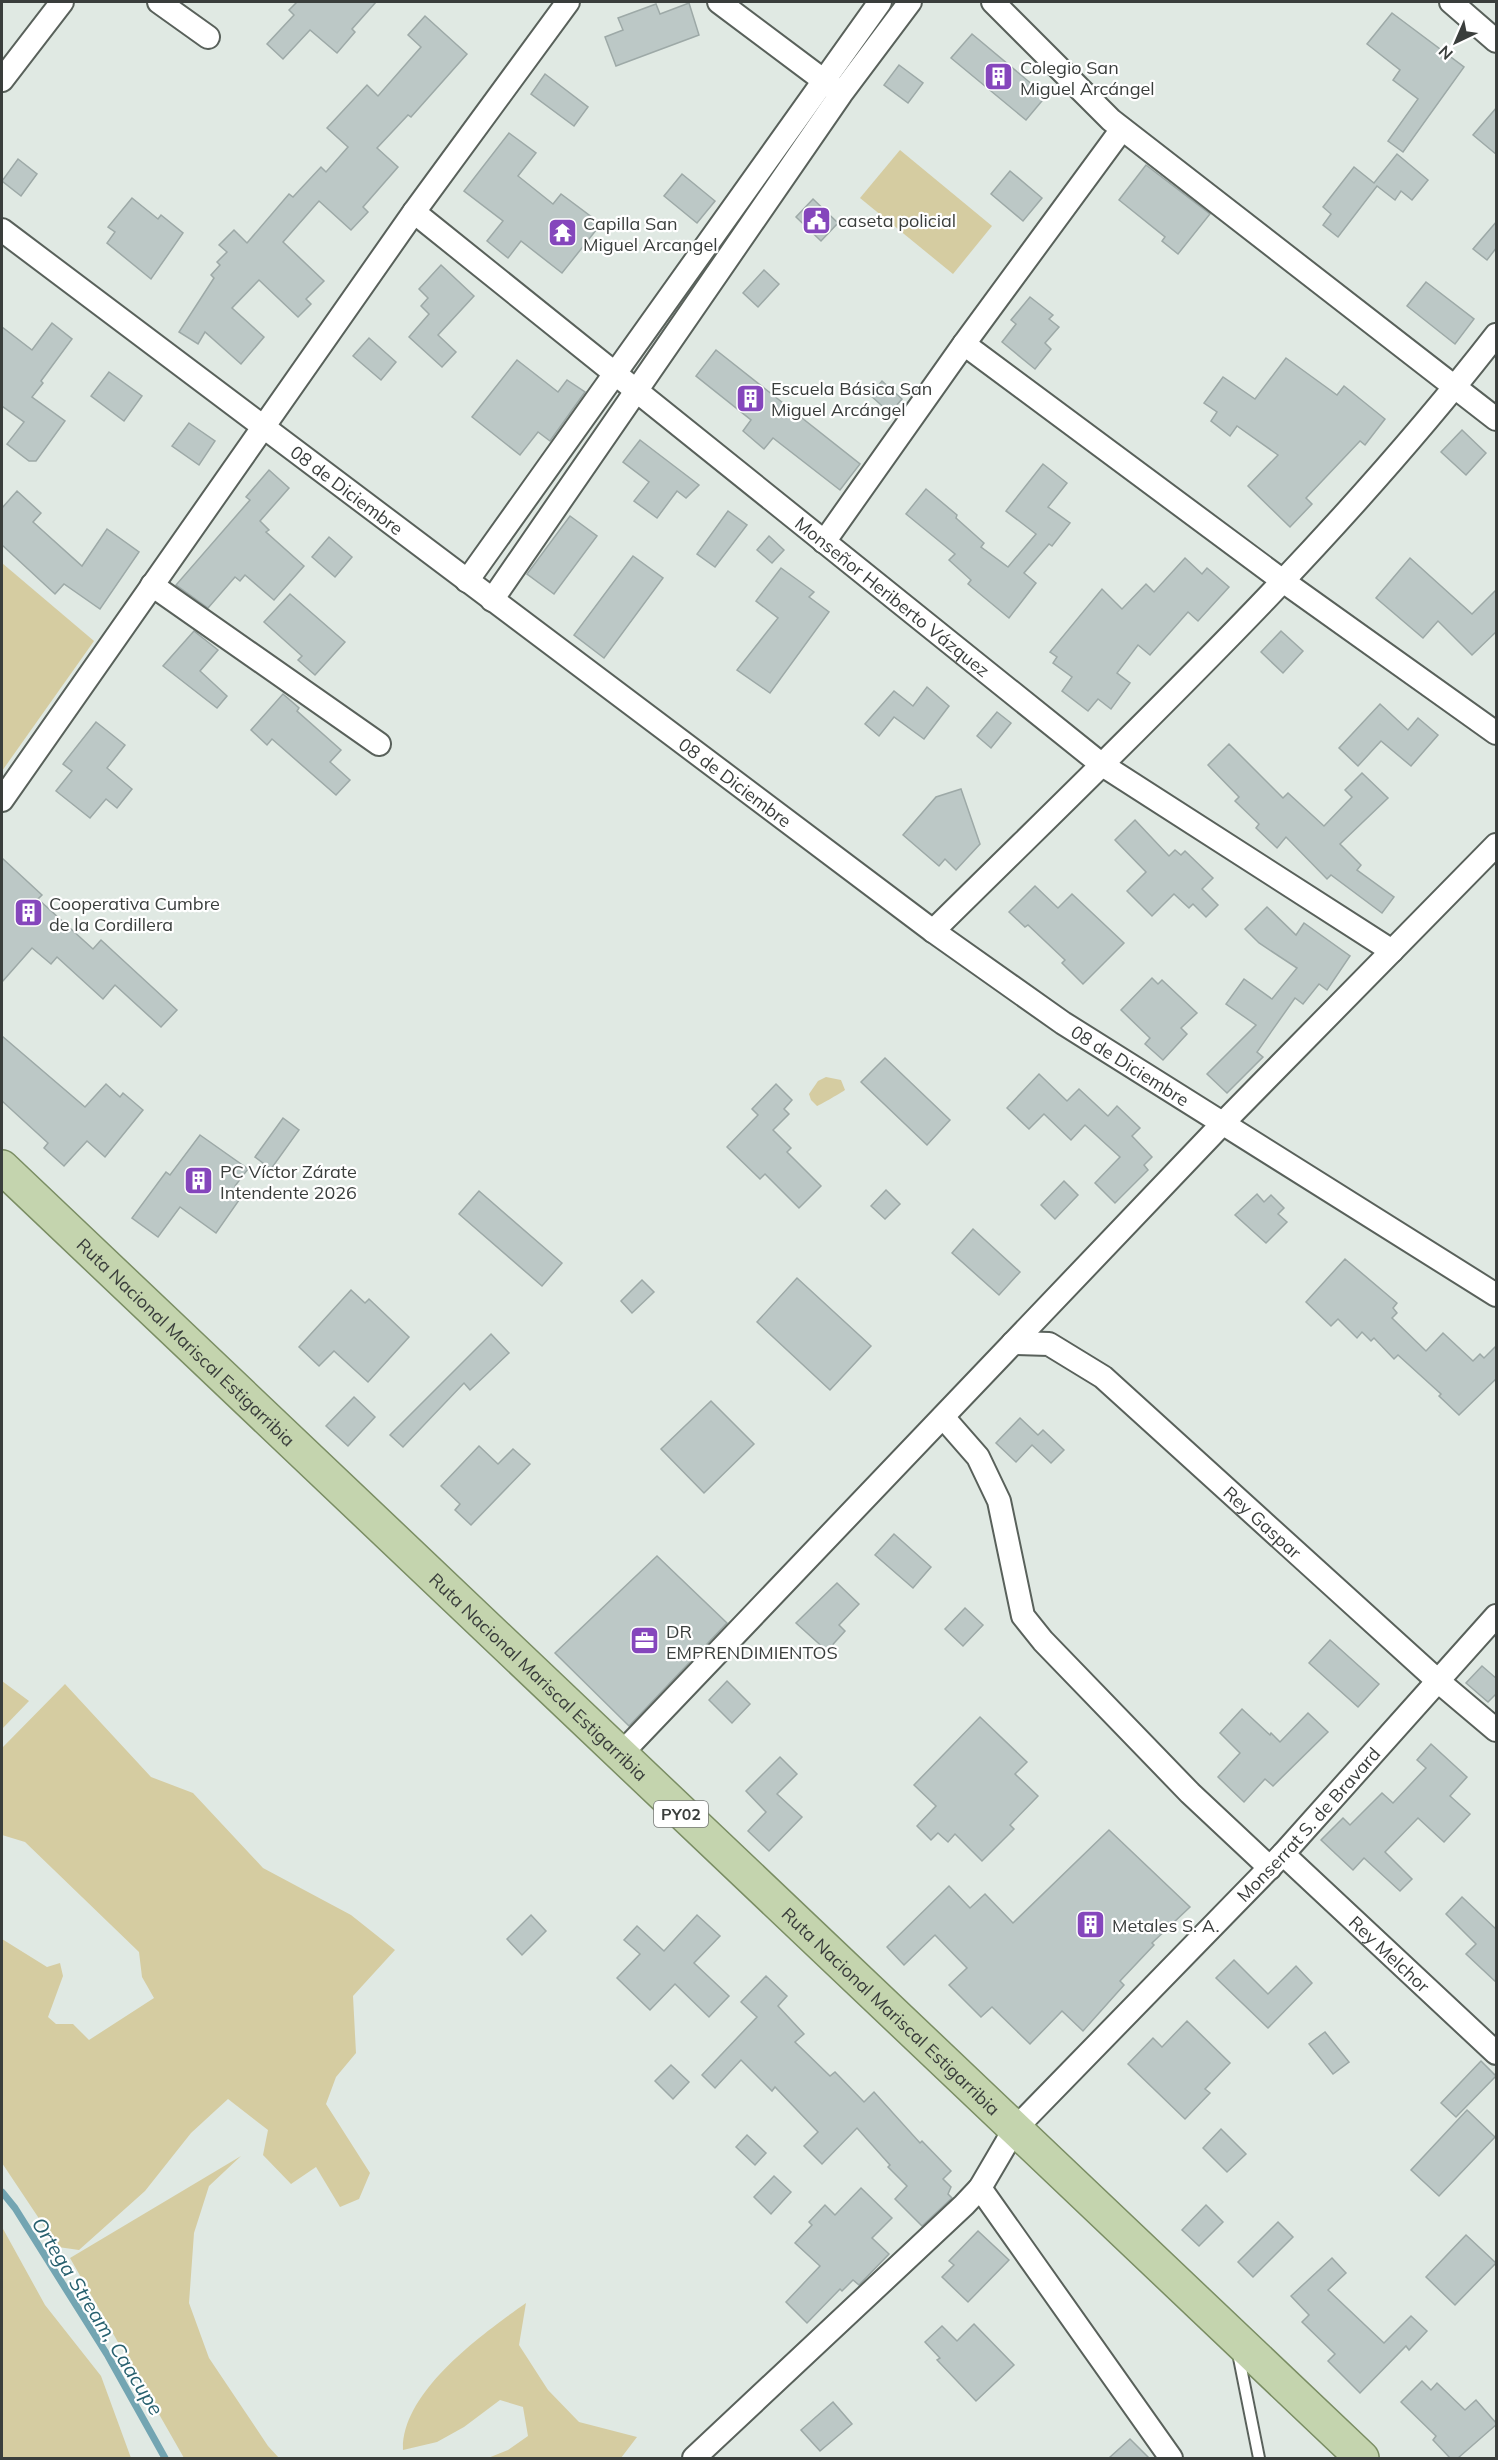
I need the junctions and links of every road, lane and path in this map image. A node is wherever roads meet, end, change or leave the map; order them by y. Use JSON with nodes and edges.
{"nodes":[{"id":1,"x":62,"y":2,"type":"edge"},
{"id":2,"x":159,"y":2,"type":"edge"},
{"id":3,"x":568,"y":2,"type":"edge"},
{"id":4,"x":718,"y":2,"type":"edge"},
{"id":5,"x":880,"y":2,"type":"edge"},
{"id":6,"x":910,"y":2,"type":"edge"},
{"id":7,"x":993,"y":2,"type":"edge"},
{"id":8,"x":1452,"y":2,"type":"edge"},
{"id":9,"x":208,"y":38,"type":"dead end"},
{"id":10,"x":1497,"y":42,"type":"edge"},
{"id":11,"x":2,"y":80,"type":"edge"},
{"id":12,"x":833,"y":88,"type":"junction"},
{"id":13,"x":1122,"y":129,"type":"junction"},
{"id":14,"x":414,"y":212,"type":"junction"},
{"id":15,"x":2,"y":230,"type":"edge"},
{"id":16,"x":1497,"y":334,"type":"edge"},
{"id":17,"x":964,"y":344,"type":"junction"},
{"id":18,"x":616,"y":375,"type":"junction"},
{"id":19,"x":1456,"y":387,"type":"junction"},
{"id":20,"x":636,"y":390,"type":"junction"},
{"id":21,"x":1497,"y":419,"type":"edge"},
{"id":22,"x":263,"y":428,"type":"junction"},
{"id":23,"x":824,"y":542,"type":"junction"},
{"id":24,"x":467,"y":581,"type":"junction"},
{"id":25,"x":1283,"y":581,"type":"junction"},
{"id":26,"x":152,"y":585,"type":"junction"},
{"id":27,"x":492,"y":600,"type":"junction"},
{"id":28,"x":1497,"y":734,"type":"edge"},
{"id":29,"x":379,"y":744,"type":"dead end"},
{"id":30,"x":1101,"y":764,"type":"junction"},
{"id":31,"x":2,"y":800,"type":"edge"},
{"id":32,"x":1497,"y":845,"type":"edge"},
{"id":33,"x":933,"y":931,"type":"junction"},
{"id":34,"x":1392,"y":951,"type":"junction"},
{"id":35,"x":1224,"y":1122,"type":"junction"},
{"id":36,"x":2,"y":1167,"type":"edge"},
{"id":37,"x":1497,"y":1295,"type":"edge"},
{"id":38,"x":1013,"y":1343,"type":"junction"},
{"id":39,"x":943,"y":1417,"type":"junction"},
{"id":40,"x":1497,"y":1616,"type":"edge"},
{"id":41,"x":1438,"y":1681,"type":"junction"},
{"id":42,"x":1497,"y":1731,"type":"edge"},
{"id":43,"x":620,"y":1756,"type":"junction"},
{"id":44,"x":1276,"y":1861,"type":"junction"},
{"id":45,"x":1497,"y":2053,"type":"edge"},
{"id":46,"x":1014,"y":2130,"type":"junction"},
{"id":47,"x":980,"y":2188,"type":"junction"},
{"id":48,"x":1235,"y":2338,"type":"junction"},
{"id":49,"x":694,"y":2458,"type":"edge"},
{"id":50,"x":1172,"y":2458,"type":"edge"},
{"id":51,"x":1259,"y":2458,"type":"edge"},
{"id":52,"x":1362,"y":2458,"type":"edge"}],
"edges":[{"from":1,"to":11,"type":"street"},
{"from":2,"to":9,"type":"street"},
{"from":3,"to":14,"type":"street"},
{"from":4,"to":12,"type":"street"},
{"from":5,"to":12,"type":"street"},
{"from":6,"to":12,"type":"street"},
{"from":7,"to":13,"type":"street"},
{"from":8,"to":10,"type":"street"},
{"from":12,"to":18,"type":"street"},
{"from":12,"to":20,"type":"street"},
{"from":13,"to":17,"type":"street"},
{"from":13,"to":19,"type":"street"},
{"from":14,"to":18,"type":"street","name":"Monseñor Heriberto Vázquez"},
{"from":14,"to":22,"type":"street"},
{"from":15,"to":22,"type":"street","name":"08 de Diciembre"},
{"from":16,"to":19,"type":"street"},
{"from":17,"to":23,"type":"street"},
{"from":17,"to":25,"type":"street"},
{"from":18,"to":20,"type":"street","name":"Monseñor Heriberto Vázquez"},
{"from":18,"to":24,"type":"street"},
{"from":19,"to":21,"type":"street"},
{"from":19,"to":25,"type":"street"},
{"from":20,"to":23,"type":"street","name":"Monseñor Heriberto Vázquez"},
{"from":20,"to":27,"type":"street"},
{"from":22,"to":24,"type":"street","name":"08 de Diciembre"},
{"from":22,"to":26,"type":"street"},
{"from":23,"to":30,"type":"street","name":"Monseñor Heriberto Vázquez"},
{"from":24,"to":27,"type":"street","name":"08 de Diciembre"},
{"from":25,"to":28,"type":"street"},
{"from":25,"to":30,"type":"street"},
{"from":26,"to":29,"type":"street"},
{"from":26,"to":31,"type":"street"},
{"from":27,"to":33,"type":"street","name":"08 de Diciembre"},
{"from":30,"to":33,"type":"street"},
{"from":30,"to":34,"type":"street","name":"Monseñor Heriberto Vázquez"},
{"from":32,"to":34,"type":"street"},
{"from":33,"to":35,"type":"street","name":"08 de Diciembre"},
{"from":34,"to":35,"type":"street"},
{"from":35,"to":37,"type":"street","name":"08 de Diciembre"},
{"from":35,"to":38,"type":"street"},
{"from":36,"to":43,"type":"main road","name":"Ruta Nacional Mariscal Estigarribia","number":"PY02"},
{"from":38,"to":39,"type":"street"},
{"from":38,"to":41,"type":"street","name":"Rey Gaspar"},
{"from":39,"to":43,"type":"street"},
{"from":39,"to":44,"type":"street","name":"Rey Melchor"},
{"from":40,"to":41,"type":"street","name":"Monserrat S. de Bravard"},
{"from":41,"to":42,"type":"street","name":"Rey Gaspar"},
{"from":41,"to":44,"type":"street","name":"Monserrat S. de Bravard"},
{"from":43,"to":46,"type":"main road","name":"Ruta Nacional Mariscal Estigarribia","number":"PY02"},
{"from":44,"to":45,"type":"street","name":"Rey Melchor"},
{"from":44,"to":46,"type":"street","name":"Monserrat S. de Bravard"},
{"from":46,"to":47,"type":"street","name":"Monserrat S. de Bravard"},
{"from":46,"to":48,"type":"main road","name":"Ruta Nacional Mariscal Estigarribia","number":"PY02"},
{"from":47,"to":49,"type":"street","name":"Monserrat S. de Bravard"},
{"from":47,"to":50,"type":"street"},
{"from":48,"to":51,"type":"lane"},
{"from":48,"to":52,"type":"main road","name":"Ruta Nacional Mariscal Estigarribia","number":"PY02"}]}
